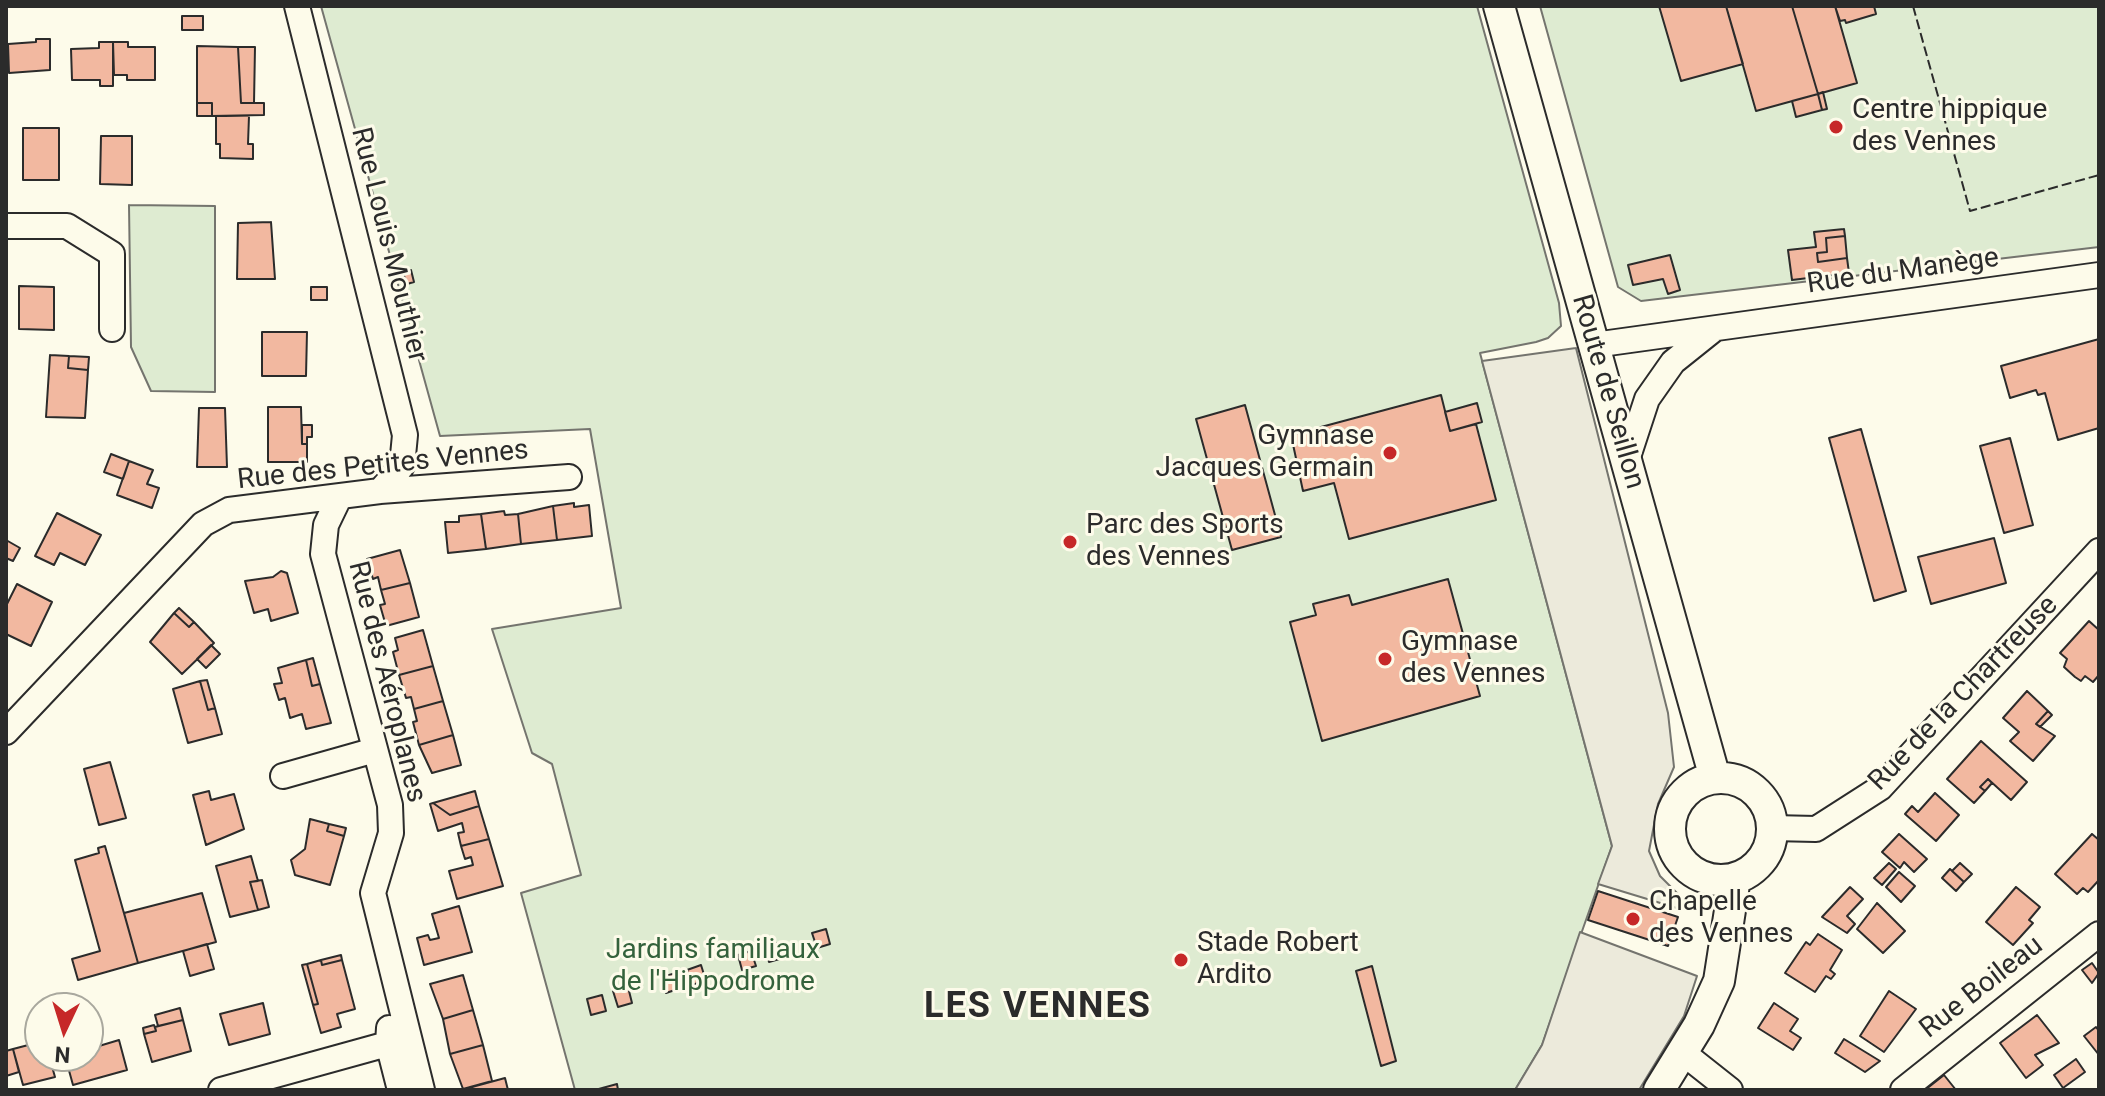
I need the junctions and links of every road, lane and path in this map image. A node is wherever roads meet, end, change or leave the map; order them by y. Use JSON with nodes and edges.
{"nodes":[{"id":1,"x":297,"y":6,"type":"edge"},
{"id":2,"x":1499,"y":6,"type":"edge"},
{"id":3,"x":6,"y":226,"type":"edge"},
{"id":4,"x":2099,"y":275,"type":"edge"},
{"id":5,"x":1715,"y":328,"type":"junction"},
{"id":6,"x":112,"y":329,"type":"dead end"},
{"id":7,"x":1594,"y":345,"type":"junction"},
{"id":8,"x":1627,"y":460,"type":"junction"},
{"id":9,"x":569,"y":477,"type":"dead end"},
{"id":10,"x":380,"y":491,"type":"junction"},
{"id":11,"x":340,"y":496,"type":"junction"},
{"id":12,"x":2099,"y":551,"type":"edge"},
{"id":13,"x":6,"y":732,"type":"edge"},
{"id":14,"x":375,"y":750,"type":"junction"},
{"id":15,"x":283,"y":776,"type":"dead end"},
{"id":16,"x":1715,"y":778,"type":"junction"},
{"id":17,"x":1772,"y":828,"type":"junction"},
{"id":18,"x":1735,"y":878,"type":"junction"},
{"id":19,"x":2099,"y":934,"type":"edge"},
{"id":20,"x":398,"y":1040,"type":"junction"},
{"id":21,"x":1682,"y":1052,"type":"junction"},
{"id":22,"x":221,"y":1090,"type":"edge"},
{"id":23,"x":400,"y":1090,"type":"edge"},
{"id":24,"x":422,"y":1090,"type":"edge"},
{"id":25,"x":1659,"y":1090,"type":"edge"},
{"id":26,"x":1730,"y":1090,"type":"edge"},
{"id":27,"x":1903,"y":1090,"type":"edge"}],
"edges":[{"from":1,"to":10,"type":"street","name":"Rue Louis Mouthier"},
{"from":2,"to":7,"type":"street","name":"Route de Seillon"},
{"from":3,"to":6,"type":"street"},
{"from":4,"to":5,"type":"street","name":"Rue du Manège"},
{"from":5,"to":7,"type":"street","name":"Rue du Manège"},
{"from":5,"to":8,"type":"street"},
{"from":7,"to":8,"type":"street","name":"Route de Seillon"},
{"from":8,"to":16,"type":"street","name":"Route de Seillon"},
{"from":9,"to":10,"type":"street","name":"Rue des Petites Vennes"},
{"from":10,"to":11,"type":"street","name":"Rue des Petites Vennes"},
{"from":11,"to":13,"type":"street","name":"Rue des Petites Vennes"},
{"from":11,"to":14,"type":"street","name":"Rue des Aéroplanes"},
{"from":12,"to":17,"type":"street","name":"Rue de la Chartreuse"},
{"from":14,"to":15,"type":"street"},
{"from":14,"to":20,"type":"street","name":"Rue des Aéroplanes"},
{"from":16,"to":17,"type":"street"},
{"from":16,"to":18,"type":"street"},
{"from":17,"to":18,"type":"street"},
{"from":18,"to":21,"type":"street"},
{"from":19,"to":27,"type":"street","name":"Rue Boileau"},
{"from":20,"to":22,"type":"street"},
{"from":20,"to":23,"type":"street","name":"Rue des Aéroplanes"},
{"from":20,"to":24,"type":"street","name":"Rue des Aéroplanes"},
{"from":21,"to":25,"type":"street"},
{"from":21,"to":26,"type":"street"}]}
